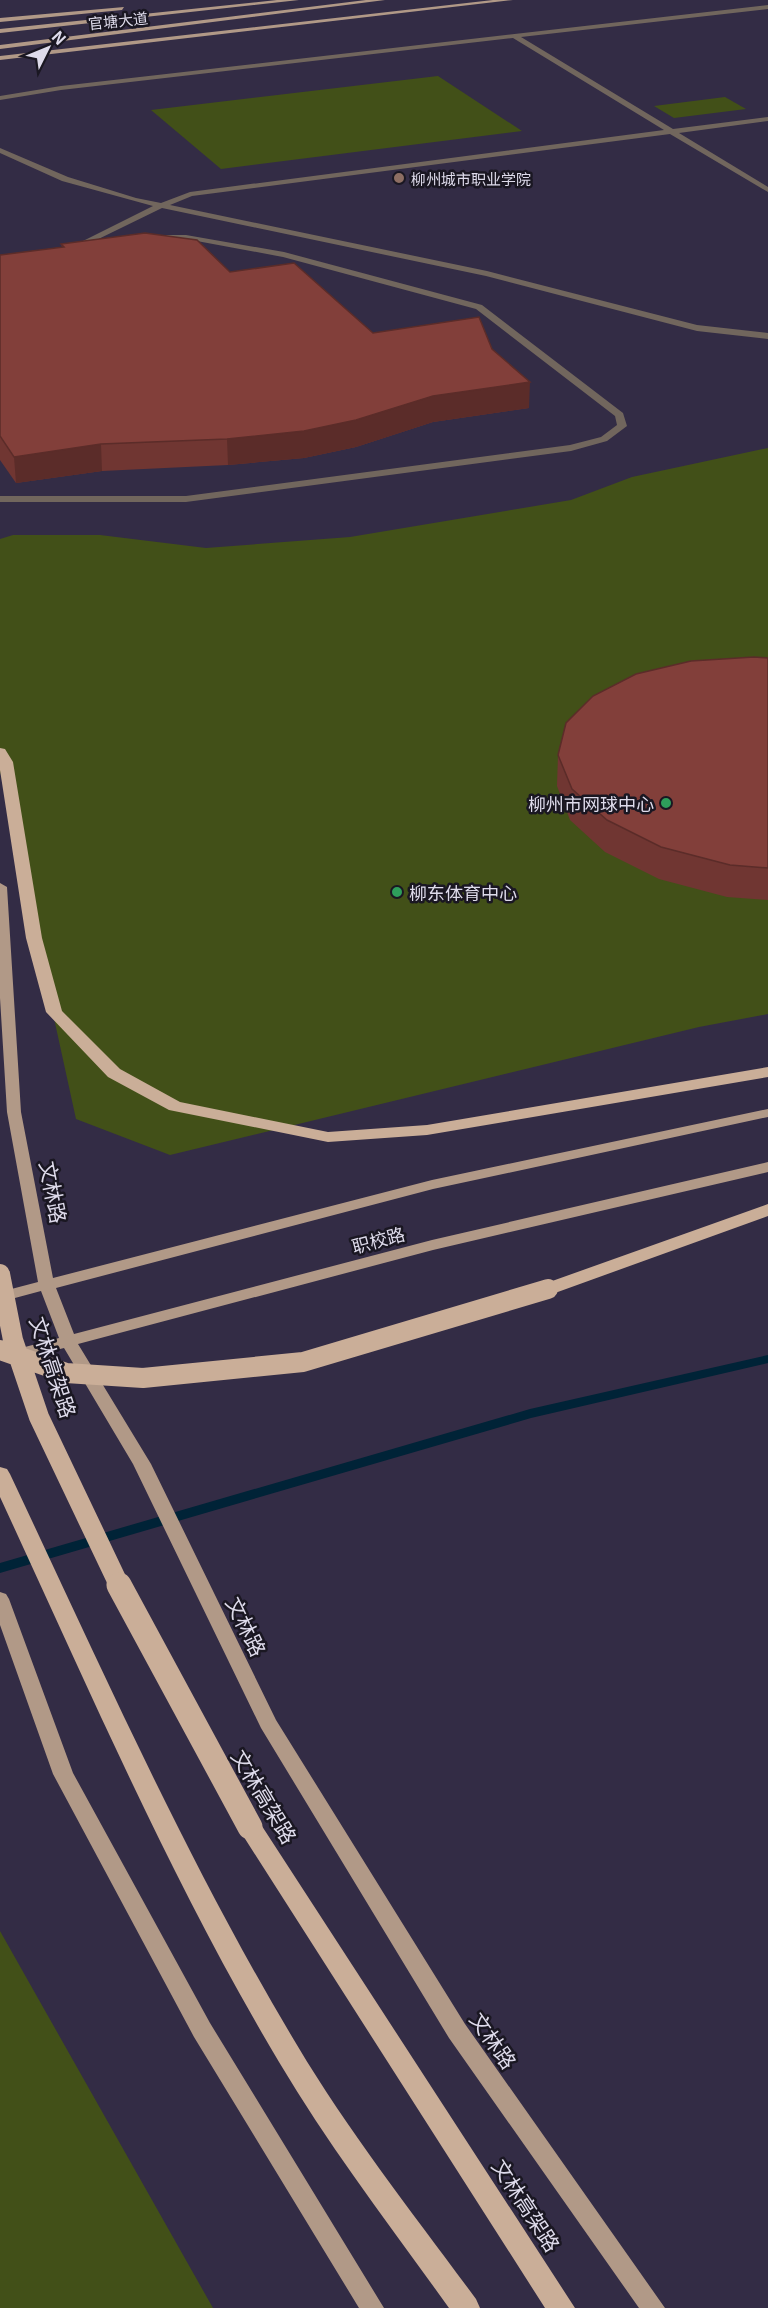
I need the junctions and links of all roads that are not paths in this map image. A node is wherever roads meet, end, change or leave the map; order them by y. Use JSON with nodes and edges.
{"nodes":[{"id":1,"x":296,"y":0,"type":"edge"},
{"id":2,"x":382,"y":0,"type":"edge"},
{"id":3,"x":510,"y":0,"type":"edge"},
{"id":4,"x":453,"y":6,"type":"junction"},
{"id":5,"x":768,"y":7,"type":"edge"},
{"id":6,"x":126,"y":8,"type":"dead end"},
{"id":7,"x":0,"y":20,"type":"edge"},
{"id":8,"x":173,"y":27,"type":"junction"},
{"id":9,"x":0,"y":31,"type":"edge"},
{"id":10,"x":514,"y":36,"type":"junction"},
{"id":11,"x":0,"y":47,"type":"edge"},
{"id":12,"x":0,"y":58,"type":"edge"},
{"id":13,"x":0,"y":98,"type":"edge"},
{"id":14,"x":768,"y":120,"type":"edge"},
{"id":15,"x":670,"y":132,"type":"junction"},
{"id":16,"x":0,"y":150,"type":"edge"},
{"id":17,"x":768,"y":190,"type":"edge"},
{"id":18,"x":159,"y":206,"type":"junction"},
{"id":19,"x":150,"y":237,"type":"edge"},
{"id":20,"x":115,"y":242,"type":"edge"},
{"id":21,"x":80,"y":246,"type":"junction"},
{"id":22,"x":69,"y":248,"type":"edge"},
{"id":23,"x":768,"y":336,"type":"edge"},
{"id":24,"x":0,"y":499,"type":"edge"},
{"id":25,"x":0,"y":752,"type":"edge"},
{"id":26,"x":0,"y":887,"type":"edge"},
{"id":27,"x":768,"y":1072,"type":"edge"},
{"id":28,"x":768,"y":1113,"type":"edge"},
{"id":29,"x":768,"y":1167,"type":"edge"},
{"id":30,"x":768,"y":1210,"type":"edge"},
{"id":31,"x":0,"y":1274,"type":"edge"},
{"id":32,"x":47,"y":1286,"type":"junction"},
{"id":33,"x":0,"y":1297,"type":"edge"},
{"id":34,"x":68,"y":1341,"type":"junction"},
{"id":35,"x":0,"y":1350,"type":"edge"},
{"id":36,"x":0,"y":1359,"type":"edge"},
{"id":37,"x":0,"y":1474,"type":"edge"},
{"id":38,"x":0,"y":1599,"type":"edge"},
{"id":39,"x":372,"y":2308,"type":"edge"},
{"id":40,"x":466,"y":2308,"type":"edge"},
{"id":41,"x":561,"y":2308,"type":"edge"},
{"id":42,"x":653,"y":2308,"type":"edge"}],
"edges":[{"from":1,"to":9,"type":"main road","name":"官塘大道"},
{"from":2,"to":8,"type":"main road","name":"官塘大道"},
{"from":3,"to":4,"type":"main road"},
{"from":4,"to":8,"type":"main road"},
{"from":4,"to":12,"type":"main road"},
{"from":5,"to":10,"type":"lane"},
{"from":6,"to":7,"type":"main road"},
{"from":8,"to":11,"type":"main road","name":"官塘大道"},
{"from":10,"to":13,"type":"lane"},
{"from":10,"to":15,"type":"lane"},
{"from":14,"to":15,"type":"lane"},
{"from":15,"to":17,"type":"lane"},
{"from":15,"to":18,"type":"lane"},
{"from":16,"to":18,"type":"lane"},
{"from":18,"to":21,"type":"lane"},
{"from":18,"to":23,"type":"lane"},
{"from":19,"to":24,"type":"lane"},
{"from":20,"to":21,"type":"lane"},
{"from":21,"to":22,"type":"lane"},
{"from":25,"to":27,"type":"highway"},
{"from":26,"to":32,"type":"main road","name":"文林路"},
{"from":28,"to":32,"type":"main road"},
{"from":29,"to":34,"type":"main road","name":"职校路"},
{"from":30,"to":35,"type":"highway","bridge":true},
{"from":31,"to":41,"type":"highway","name":"文林高架路","bridge":true},
{"from":32,"to":33,"type":"main road"},
{"from":32,"to":34,"type":"main road","name":"文林路"},
{"from":34,"to":36,"type":"main road","name":"职校路"},
{"from":34,"to":42,"type":"main road","name":"文林路"},
{"from":37,"to":40,"type":"highway"},
{"from":38,"to":39,"type":"main road"}]}
